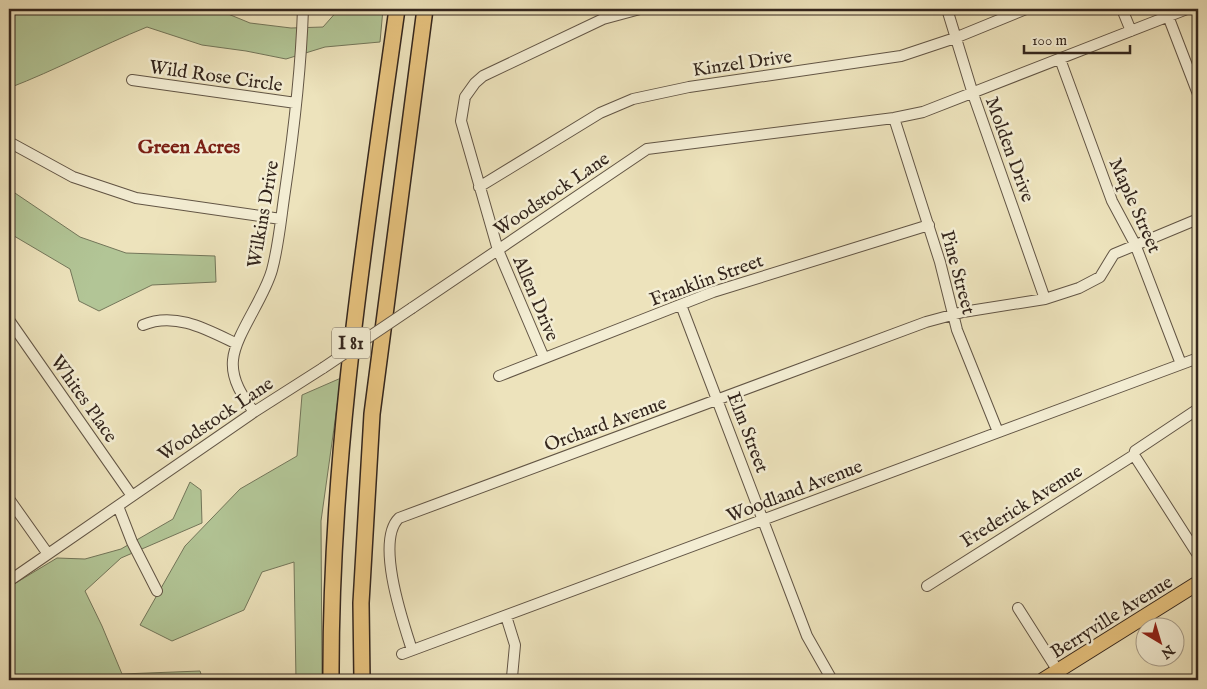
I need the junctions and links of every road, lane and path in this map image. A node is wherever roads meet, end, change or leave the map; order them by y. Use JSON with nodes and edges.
{"nodes":[{"id":1,"x":304,"y":9,"type":"edge"},
{"id":2,"x":396,"y":9,"type":"edge"},
{"id":3,"x":425,"y":9,"type":"edge"},
{"id":4,"x":640,"y":9,"type":"edge"},
{"id":5,"x":947,"y":9,"type":"edge"},
{"id":6,"x":1026,"y":9,"type":"edge"},
{"id":7,"x":1122,"y":9,"type":"edge"},
{"id":8,"x":1187,"y":9,"type":"edge"},
{"id":9,"x":1168,"y":16,"type":"junction"},
{"id":10,"x":1131,"y":31,"type":"junction"},
{"id":11,"x":955,"y":38,"type":"junction"},
{"id":12,"x":1060,"y":59,"type":"junction"},
{"id":13,"x":132,"y":80,"type":"dead end"},
{"id":14,"x":972,"y":94,"type":"junction"},
{"id":15,"x":1198,"y":94,"type":"edge"},
{"id":16,"x":296,"y":104,"type":"junction"},
{"id":17,"x":894,"y":118,"type":"junction"},
{"id":18,"x":9,"y":142,"type":"edge"},
{"id":19,"x":479,"y":187,"type":"junction"},
{"id":20,"x":280,"y":219,"type":"junction"},
{"id":21,"x":1198,"y":219,"type":"edge"},
{"id":22,"x":928,"y":225,"type":"junction"},
{"id":23,"x":1135,"y":244,"type":"junction"},
{"id":24,"x":498,"y":250,"type":"junction"},
{"id":25,"x":1046,"y":299,"type":"junction"},
{"id":26,"x":681,"y":305,"type":"junction"},
{"id":27,"x":952,"y":314,"type":"junction"},
{"id":28,"x":9,"y":320,"type":"edge"},
{"id":29,"x":143,"y":325,"type":"dead end"},
{"id":30,"x":237,"y":344,"type":"junction"},
{"id":31,"x":544,"y":358,"type":"junction"},
{"id":32,"x":1198,"y":358,"type":"edge"},
{"id":33,"x":1181,"y":364,"type":"junction"},
{"id":34,"x":499,"y":376,"type":"dead end"},
{"id":35,"x":717,"y":400,"type":"junction"},
{"id":36,"x":1198,"y":410,"type":"edge"},
{"id":37,"x":254,"y":412,"type":"junction"},
{"id":38,"x":998,"y":432,"type":"junction"},
{"id":39,"x":1134,"y":455,"type":"junction"},
{"id":40,"x":132,"y":496,"type":"junction"},
{"id":41,"x":9,"y":499,"type":"edge"},
{"id":42,"x":118,"y":506,"type":"junction"},
{"id":43,"x":764,"y":520,"type":"junction"},
{"id":44,"x":48,"y":554,"type":"junction"},
{"id":45,"x":1198,"y":555,"type":"edge"},
{"id":46,"x":9,"y":581,"type":"edge"},
{"id":47,"x":1198,"y":583,"type":"edge"},
{"id":48,"x":927,"y":586,"type":"dead end"},
{"id":49,"x":157,"y":591,"type":"dead end"},
{"id":50,"x":1018,"y":608,"type":"dead end"},
{"id":51,"x":506,"y":616,"type":"junction"},
{"id":52,"x":407,"y":652,"type":"joint"},
{"id":53,"x":1058,"y":672,"type":"junction"},
{"id":54,"x":512,"y":676,"type":"dead end"},
{"id":55,"x":331,"y":680,"type":"edge"},
{"id":56,"x":362,"y":680,"type":"edge"},
{"id":57,"x":832,"y":680,"type":"edge"},
{"id":58,"x":1043,"y":680,"type":"edge"}],
"edges":[{"from":1,"to":16,"type":"street","name":"Wilkins Drive"},
{"from":2,"to":55,"type":"highway","number":"I 81"},
{"from":3,"to":56,"type":"highway","number":"I 81"},
{"from":4,"to":19,"type":"street","name":"Allen Drive"},
{"from":5,"to":11,"type":"street","name":"Molden Drive"},
{"from":6,"to":11,"type":"street","name":"Kinzel Drive"},
{"from":7,"to":10,"type":"street"},
{"from":8,"to":9,"type":"street","name":"Woodstock Lane"},
{"from":9,"to":10,"type":"street","name":"Woodstock Lane"},
{"from":9,"to":15,"type":"street"},
{"from":10,"to":12,"type":"street","name":"Woodstock Lane"},
{"from":11,"to":14,"type":"street","name":"Molden Drive"},
{"from":11,"to":19,"type":"street","name":"Kinzel Drive"},
{"from":12,"to":14,"type":"street","name":"Woodstock Lane"},
{"from":12,"to":23,"type":"street","name":"Maple Street"},
{"from":13,"to":16,"type":"street","name":"Wild Rose Circle"},
{"from":14,"to":17,"type":"street","name":"Woodstock Lane"},
{"from":14,"to":25,"type":"street","name":"Molden Drive"},
{"from":16,"to":20,"type":"street","name":"Wilkins Drive"},
{"from":17,"to":22,"type":"street","name":"Pine Street"},
{"from":17,"to":24,"type":"street","name":"Woodstock Lane"},
{"from":18,"to":20,"type":"street"},
{"from":19,"to":24,"type":"street","name":"Allen Drive"},
{"from":20,"to":30,"type":"street","name":"Wilkins Drive"},
{"from":21,"to":23,"type":"street","name":"Orchard Avenue"},
{"from":22,"to":26,"type":"street","name":"Franklin Street"},
{"from":22,"to":27,"type":"street","name":"Pine Street"},
{"from":23,"to":25,"type":"street","name":"Orchard Avenue"},
{"from":23,"to":33,"type":"street","name":"Maple Street"},
{"from":24,"to":31,"type":"street","name":"Allen Drive"},
{"from":24,"to":37,"type":"street","name":"Woodstock Lane","bridge":true},
{"from":25,"to":27,"type":"street","name":"Orchard Avenue"},
{"from":26,"to":31,"type":"street","name":"Franklin Street"},
{"from":26,"to":35,"type":"street","name":"Elm Street"},
{"from":27,"to":35,"type":"street","name":"Orchard Avenue"},
{"from":27,"to":38,"type":"street","name":"Pine Street"},
{"from":28,"to":40,"type":"street","name":"Whites Place"},
{"from":29,"to":30,"type":"street"},
{"from":30,"to":37,"type":"street","name":"Wilkins Drive"},
{"from":31,"to":34,"type":"street","name":"Franklin Street"},
{"from":32,"to":33,"type":"street","name":"Woodland Avenue"},
{"from":33,"to":38,"type":"street","name":"Woodland Avenue"},
{"from":35,"to":43,"type":"street","name":"Elm Street"},
{"from":35,"to":52,"type":"street","name":"Orchard Avenue"},
{"from":36,"to":39,"type":"street"},
{"from":37,"to":40,"type":"street","name":"Woodstock Lane"},
{"from":38,"to":43,"type":"street","name":"Woodland Avenue"},
{"from":39,"to":45,"type":"street"},
{"from":39,"to":48,"type":"street","name":"Frederick Avenue"},
{"from":40,"to":42,"type":"street","name":"Woodstock Lane"},
{"from":41,"to":44,"type":"street"},
{"from":42,"to":44,"type":"street","name":"Woodstock Lane"},
{"from":42,"to":49,"type":"street"},
{"from":43,"to":51,"type":"street","name":"Woodland Avenue"},
{"from":43,"to":57,"type":"street","name":"Elm Street"},
{"from":44,"to":46,"type":"street","name":"Woodstock Lane"},
{"from":47,"to":53,"type":"main road","name":"Berryville Avenue"},
{"from":50,"to":53,"type":"street"},
{"from":51,"to":52,"type":"street","name":"Woodland Avenue"},
{"from":51,"to":54,"type":"street"},
{"from":53,"to":58,"type":"main road","name":"Berryville Avenue"}]}
